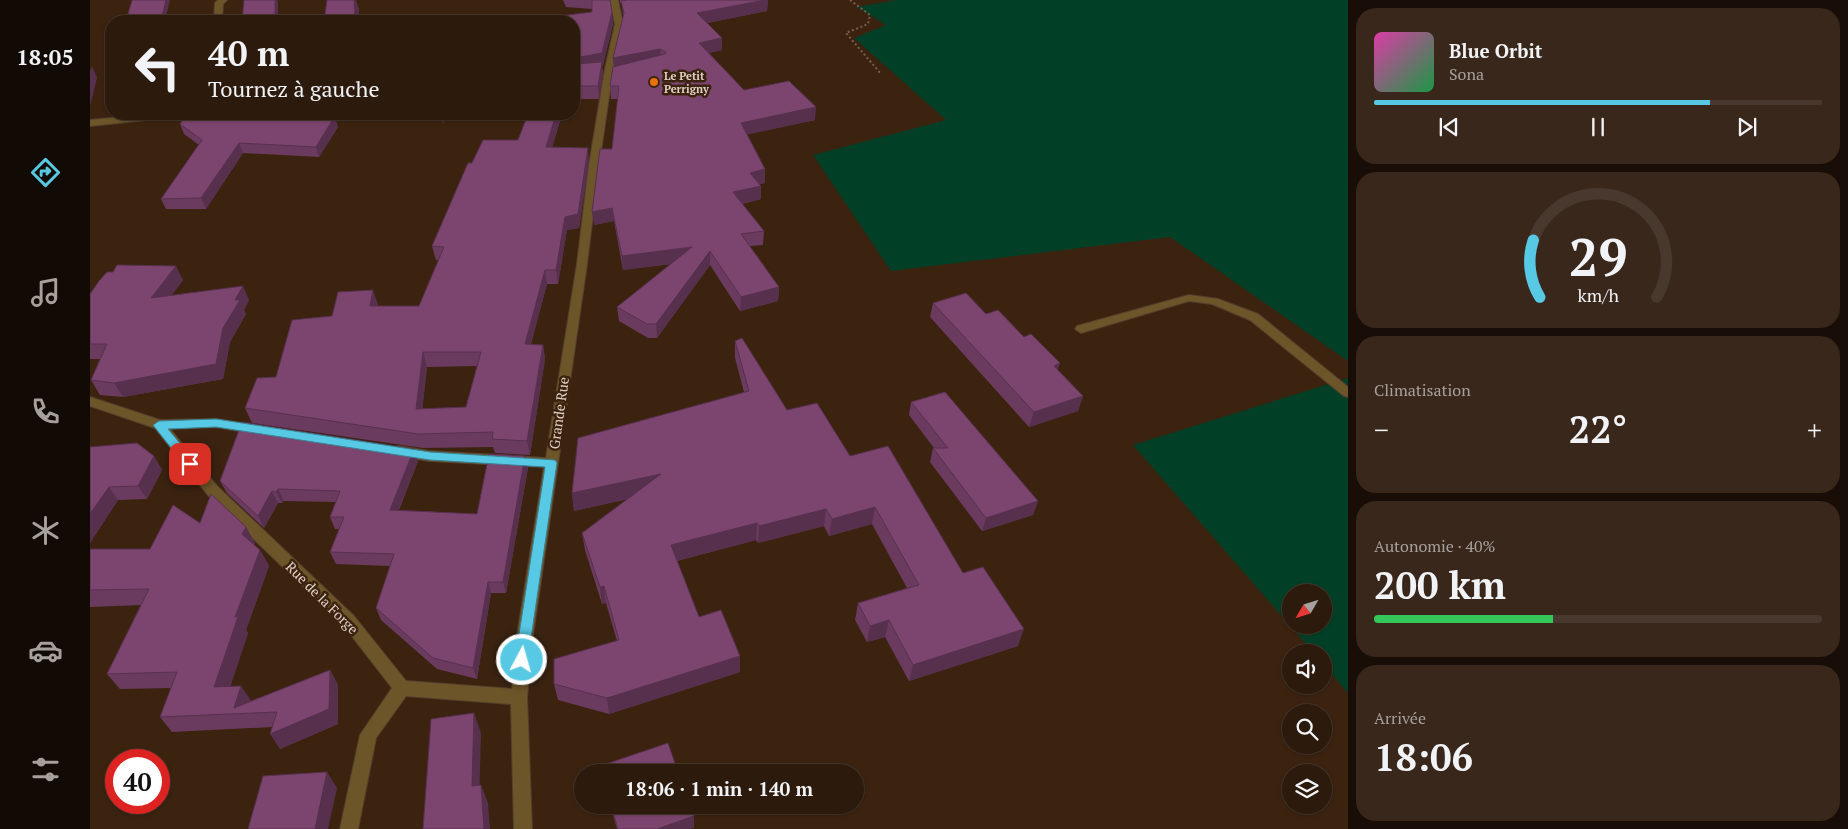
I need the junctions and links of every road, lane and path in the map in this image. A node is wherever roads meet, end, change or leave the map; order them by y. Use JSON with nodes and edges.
{"nodes":[{"id":1,"x":223,"y":0,"type":"edge"},
{"id":2,"x":614,"y":0,"type":"edge"},
{"id":3,"x":850,"y":0,"type":"edge"},
{"id":4,"x":625,"y":8,"type":"edge"},
{"id":5,"x":616,"y":9,"type":"junction"},
{"id":6,"x":218,"y":15,"type":"edge"},
{"id":7,"x":881,"y":74,"type":"dead end"},
{"id":8,"x":118,"y":120,"type":"edge"},
{"id":9,"x":90,"y":123,"type":"edge"},
{"id":10,"x":1081,"y":329,"type":"dead end"},
{"id":11,"x":1348,"y":394,"type":"edge"},
{"id":12,"x":90,"y":401,"type":"edge"},
{"id":13,"x":159,"y":425,"type":"junction"},
{"id":14,"x":265,"y":430,"type":"edge"},
{"id":15,"x":381,"y":448,"type":"edge"},
{"id":16,"x":551,"y":463,"type":"junction"},
{"id":17,"x":402,"y":688,"type":"junction"},
{"id":18,"x":519,"y":697,"type":"junction"},
{"id":19,"x":349,"y":829,"type":"edge"},
{"id":20,"x":524,"y":829,"type":"edge"}],
"edges":[{"from":1,"to":6,"type":"street"},
{"from":2,"to":5,"type":"street","name":"Grande Rue"},
{"from":3,"to":7,"type":"path"},
{"from":4,"to":5,"type":"street"},
{"from":5,"to":16,"type":"street","name":"Grande Rue"},
{"from":8,"to":9,"type":"street"},
{"from":10,"to":11,"type":"street"},
{"from":12,"to":13,"type":"street"},
{"from":13,"to":14,"type":"street"},
{"from":13,"to":17,"type":"street","name":"Rue de la Forge"},
{"from":15,"to":16,"type":"street"},
{"from":16,"to":18,"type":"street","name":"Grande Rue"},
{"from":17,"to":18,"type":"street"},
{"from":17,"to":19,"type":"street"},
{"from":18,"to":20,"type":"street","name":"Grande Rue"}]}
